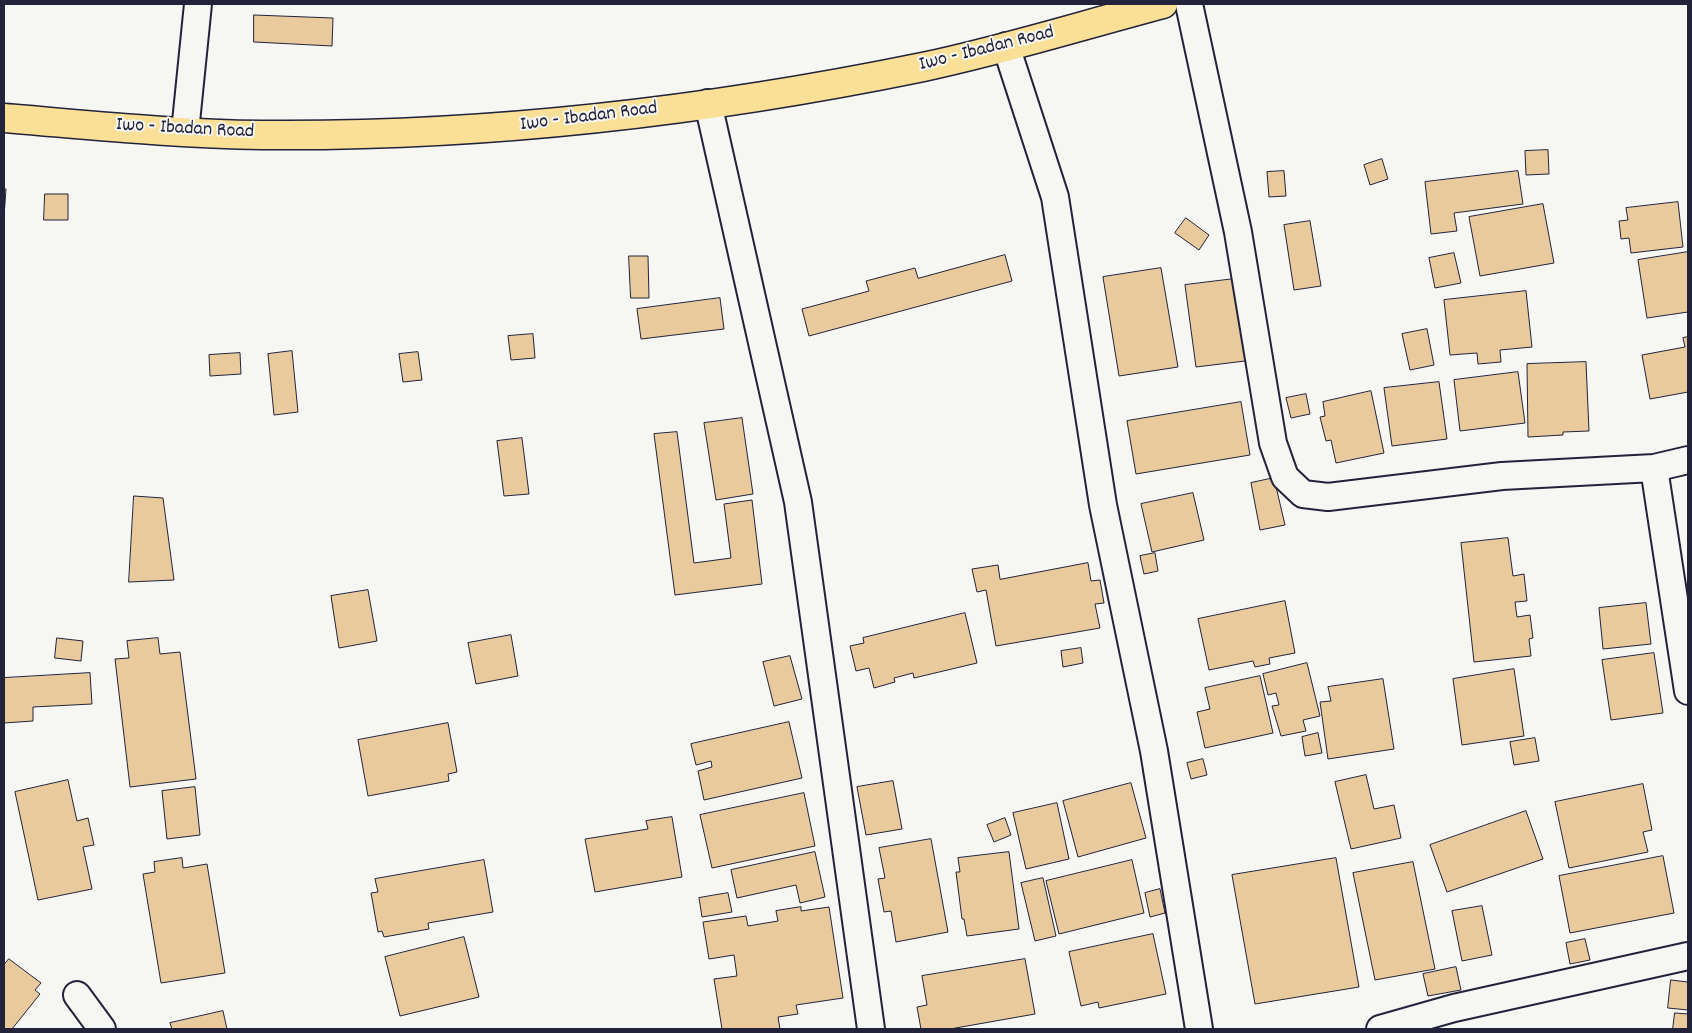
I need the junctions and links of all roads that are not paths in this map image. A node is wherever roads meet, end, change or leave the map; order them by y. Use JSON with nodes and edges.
{"nodes":[{"id":1,"x":198,"y":4,"type":"edge"},
{"id":2,"x":1163,"y":4,"type":"edge"},
{"id":3,"x":1189,"y":4,"type":"edge"},
{"id":4,"x":1006,"y":46,"type":"junction"},
{"id":5,"x":708,"y":103,"type":"junction"},
{"id":6,"x":4,"y":118,"type":"edge"},
{"id":7,"x":185,"y":132,"type":"junction"},
{"id":8,"x":1688,"y":460,"type":"edge"},
{"id":9,"x":1654,"y":468,"type":"junction"},
{"id":10,"x":1688,"y":691,"type":"edge"},
{"id":11,"x":1688,"y":956,"type":"edge"},
{"id":12,"x":77,"y":995,"type":"dead end"},
{"id":13,"x":102,"y":1029,"type":"edge"},
{"id":14,"x":871,"y":1029,"type":"edge"},
{"id":15,"x":1199,"y":1029,"type":"edge"},
{"id":16,"x":1380,"y":1029,"type":"edge"}],
"edges":[{"from":1,"to":7,"type":"street"},
{"from":2,"to":4,"type":"main road","name":"Iwo - Ibadan Road"},
{"from":3,"to":9,"type":"street"},
{"from":4,"to":5,"type":"main road","name":"Iwo - Ibadan Road"},
{"from":4,"to":15,"type":"street"},
{"from":5,"to":7,"type":"main road","name":"Iwo - Ibadan Road"},
{"from":5,"to":14,"type":"street"},
{"from":6,"to":7,"type":"main road","name":"Iwo - Ibadan Road"},
{"from":8,"to":9,"type":"street"},
{"from":9,"to":10,"type":"street"},
{"from":11,"to":16,"type":"street"},
{"from":12,"to":13,"type":"street"}]}
